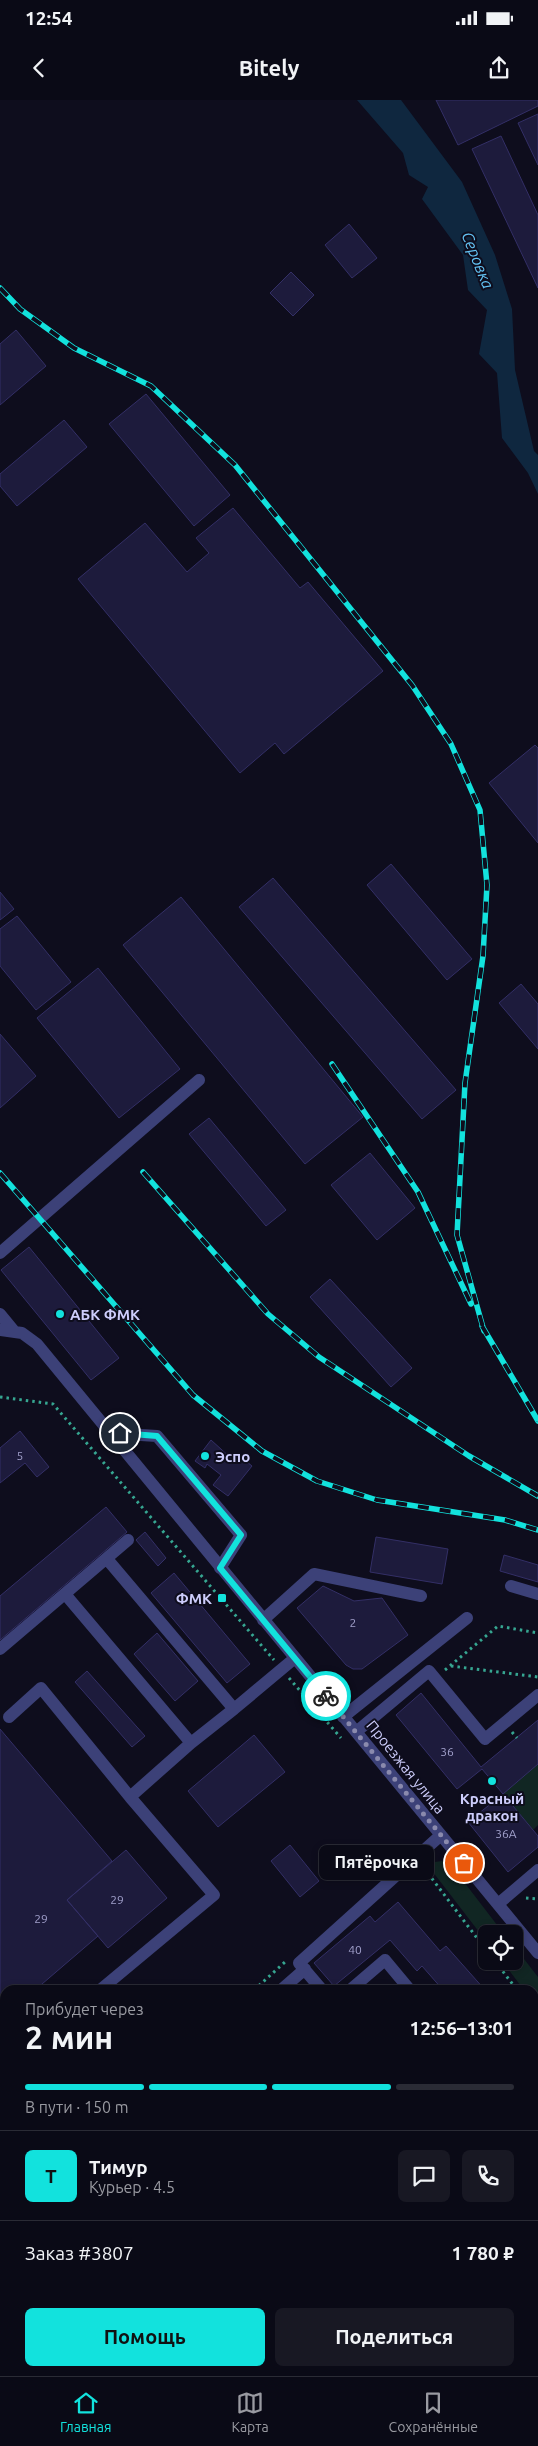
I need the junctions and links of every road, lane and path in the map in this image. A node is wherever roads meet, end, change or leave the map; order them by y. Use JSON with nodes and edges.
{"nodes":[{"id":1,"x":199,"y":1080,"type":"dead end"},
{"id":2,"x":0,"y":1253,"type":"edge"},
{"id":3,"x":0,"y":1314,"type":"edge"},
{"id":4,"x":0,"y":1330,"type":"edge"},
{"id":5,"x":14,"y":1331,"type":"junction"},
{"id":6,"x":0,"y":1397,"type":"edge"},
{"id":7,"x":110,"y":1433,"type":"junction"},
{"id":8,"x":128,"y":1540,"type":"dead end"},
{"id":9,"x":107,"y":1559,"type":"junction"},
{"id":10,"x":220,"y":1568,"type":"junction"},
{"id":11,"x":511,"y":1586,"type":"dead end"},
{"id":12,"x":65,"y":1594,"type":"junction"},
{"id":13,"x":538,"y":1594,"type":"edge"},
{"id":14,"x":421,"y":1596,"type":"dead end"},
{"id":15,"x":467,"y":1618,"type":"dead end"},
{"id":16,"x":263,"y":1620,"type":"junction"},
{"id":17,"x":538,"y":1633,"type":"edge"},
{"id":18,"x":0,"y":1649,"type":"edge"},
{"id":19,"x":295,"y":1658,"type":"junction"},
{"id":20,"x":450,"y":1666,"type":"junction"},
{"id":21,"x":282,"y":1670,"type":"junction"},
{"id":22,"x":538,"y":1677,"type":"edge"},
{"id":23,"x":435,"y":1678,"type":"junction"},
{"id":24,"x":538,"y":1695,"type":"edge"},
{"id":25,"x":234,"y":1709,"type":"junction"},
{"id":26,"x":8,"y":1717,"type":"dead end"},
{"id":27,"x":343,"y":1717,"type":"junction"},
{"id":28,"x":356,"y":1732,"type":"junction"},
{"id":29,"x":191,"y":1743,"type":"junction"},
{"id":30,"x":347,"y":1745,"type":"dead end"},
{"id":31,"x":130,"y":1797,"type":"junction"},
{"id":32,"x":441,"y":1836,"type":"junction"},
{"id":33,"x":424,"y":1869,"type":"dead end"},
{"id":34,"x":538,"y":1870,"type":"edge"},
{"id":35,"x":498,"y":1904,"type":"junction"},
{"id":36,"x":478,"y":1940,"type":"edge"},
{"id":37,"x":538,"y":1954,"type":"edge"},
{"id":38,"x":305,"y":1970,"type":"junction"},
{"id":39,"x":502,"y":1970,"type":"edge"},
{"id":40,"x":106,"y":1985,"type":"edge"},
{"id":41,"x":287,"y":1985,"type":"edge"},
{"id":42,"x":318,"y":1985,"type":"edge"},
{"id":43,"x":356,"y":1985,"type":"edge"},
{"id":44,"x":406,"y":1985,"type":"edge"},
{"id":45,"x":513,"y":1985,"type":"edge"}],
"edges":[{"from":1,"to":2,"type":"street"},
{"from":3,"to":5,"type":"street"},
{"from":4,"to":5,"type":"street"},
{"from":5,"to":7,"type":"street","name":"Проезжая улица"},
{"from":6,"to":21,"type":"path"},
{"from":7,"to":10,"type":"street","name":"Проезжая улица"},
{"from":7,"to":10,"type":"street"},
{"from":8,"to":9,"type":"street"},
{"from":9,"to":12,"type":"street"},
{"from":9,"to":25,"type":"street"},
{"from":10,"to":16,"type":"street","name":"Проезжая улица"},
{"from":11,"to":13,"type":"street"},
{"from":12,"to":18,"type":"street"},
{"from":12,"to":29,"type":"street"},
{"from":14,"to":16,"type":"street"},
{"from":15,"to":27,"type":"street"},
{"from":16,"to":19,"type":"street","name":"Проезжая улица"},
{"from":17,"to":20,"type":"path"},
{"from":19,"to":21,"type":"street"},
{"from":19,"to":27,"type":"street","name":"Проезжая улица"},
{"from":20,"to":22,"type":"path"},
{"from":20,"to":23,"type":"path"},
{"from":21,"to":25,"type":"street"},
{"from":21,"to":30,"type":"path"},
{"from":23,"to":24,"type":"street"},
{"from":23,"to":28,"type":"street"},
{"from":25,"to":29,"type":"street"},
{"from":26,"to":31,"type":"street"},
{"from":27,"to":28,"type":"street","name":"Проезжая улица"},
{"from":28,"to":32,"type":"street","name":"Проезжая улица"},
{"from":29,"to":31,"type":"street"},
{"from":31,"to":40,"type":"street"},
{"from":32,"to":35,"type":"street","name":"Проезжая улица"},
{"from":32,"to":38,"type":"street"},
{"from":33,"to":36,"type":"path"},
{"from":34,"to":35,"type":"street"},
{"from":35,"to":37,"type":"street","name":"Проезжая улица"},
{"from":38,"to":41,"type":"street"},
{"from":38,"to":42,"type":"street"},
{"from":39,"to":45,"type":"path"},
{"from":43,"to":44,"type":"street"}]}
